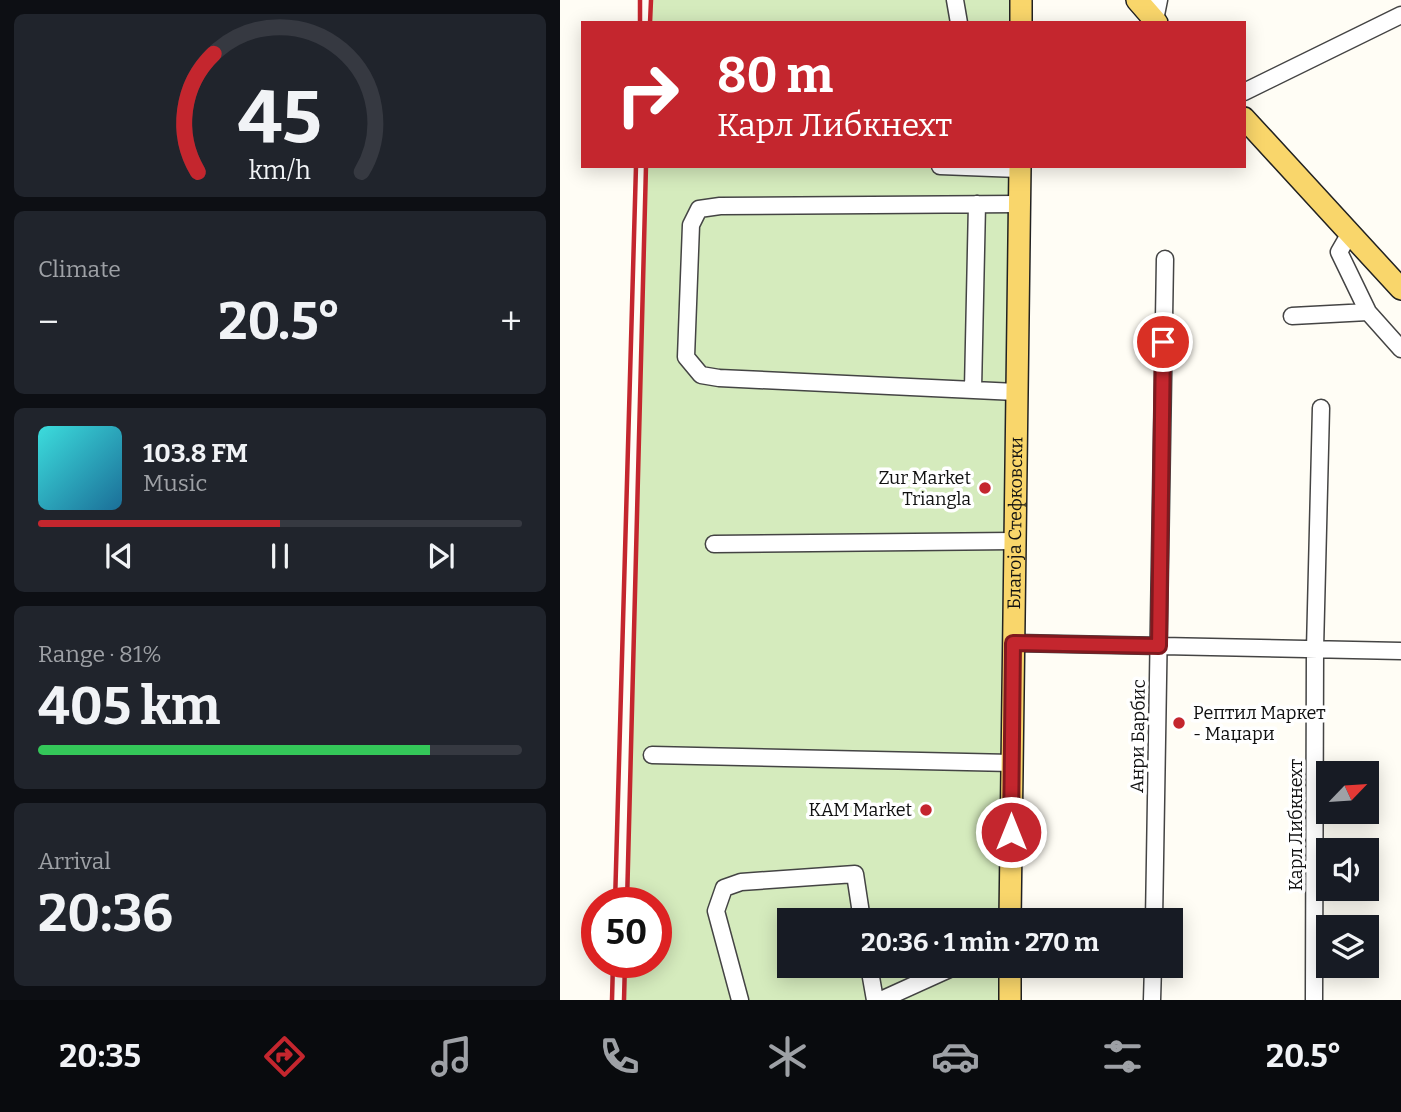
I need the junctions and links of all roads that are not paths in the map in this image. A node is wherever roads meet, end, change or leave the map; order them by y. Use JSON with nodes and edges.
{"nodes":[{"id":1,"x":955,"y":0,"type":"edge"},
{"id":2,"x":1021,"y":0,"type":"edge"},
{"id":3,"x":1137,"y":0,"type":"edge"},
{"id":4,"x":1157,"y":14,"type":"edge"},
{"id":5,"x":1401,"y":15,"type":"edge"},
{"id":6,"x":959,"y":21,"type":"edge"},
{"id":7,"x":1021,"y":21,"type":"edge"},
{"id":8,"x":1246,"y":91,"type":"edge"},
{"id":9,"x":1246,"y":120,"type":"edge"},
{"id":10,"x":1020,"y":168,"type":"edge"},
{"id":11,"x":1019,"y":204,"type":"junction"},
{"id":12,"x":977,"y":205,"type":"junction"},
{"id":13,"x":1349,"y":233,"type":"junction"},
{"id":14,"x":1165,"y":259,"type":"dead end"},
{"id":15,"x":1401,"y":289,"type":"edge"},
{"id":16,"x":1368,"y":312,"type":"junction"},
{"id":17,"x":1292,"y":316,"type":"dead end"},
{"id":18,"x":1401,"y":349,"type":"edge"},
{"id":19,"x":974,"y":389,"type":"junction"},
{"id":20,"x":1016,"y":392,"type":"junction"},
{"id":21,"x":1321,"y":408,"type":"dead end"},
{"id":22,"x":1014,"y":541,"type":"junction"},
{"id":23,"x":714,"y":544,"type":"dead end"},
{"id":24,"x":1013,"y":643,"type":"junction"},
{"id":25,"x":1159,"y":646,"type":"junction"},
{"id":26,"x":1315,"y":649,"type":"junction"},
{"id":27,"x":1401,"y":651,"type":"edge"},
{"id":28,"x":652,"y":755,"type":"dead end"},
{"id":29,"x":1012,"y":764,"type":"junction"},
{"id":30,"x":860,"y":908,"type":"edge"},
{"id":31,"x":1010,"y":908,"type":"edge"},
{"id":32,"x":1154,"y":908,"type":"edge"},
{"id":33,"x":871,"y":978,"type":"edge"},
{"id":34,"x":930,"y":978,"type":"edge"},
{"id":35,"x":1010,"y":978,"type":"edge"},
{"id":36,"x":1153,"y":978,"type":"edge"},
{"id":37,"x":740,"y":1000,"type":"edge"},
{"id":38,"x":875,"y":1000,"type":"edge"},
{"id":39,"x":881,"y":1000,"type":"edge"},
{"id":40,"x":1010,"y":1000,"type":"edge"},
{"id":41,"x":1152,"y":1000,"type":"edge"},
{"id":42,"x":1314,"y":1000,"type":"edge"}],
"edges":[{"from":1,"to":6,"type":"street"},
{"from":2,"to":7,"type":"main road"},
{"from":3,"to":4,"type":"main road"},
{"from":5,"to":8,"type":"street"},
{"from":9,"to":13,"type":"main road"},
{"from":10,"to":11,"type":"main road","name":"Благоја Стефковски"},
{"from":11,"to":12,"type":"street"},
{"from":11,"to":20,"type":"main road","name":"Благоја Стефковски"},
{"from":12,"to":19,"type":"street"},
{"from":12,"to":19,"type":"street"},
{"from":13,"to":15,"type":"main road"},
{"from":13,"to":16,"type":"street"},
{"from":14,"to":25,"type":"street","name":"Анри Барбис"},
{"from":16,"to":17,"type":"street"},
{"from":16,"to":18,"type":"street"},
{"from":19,"to":20,"type":"street"},
{"from":20,"to":22,"type":"main road","name":"Благоја Стефковски"},
{"from":21,"to":26,"type":"street","name":"Карл Либкнехт"},
{"from":22,"to":23,"type":"street"},
{"from":22,"to":24,"type":"main road","name":"Благоја Стефковски"},
{"from":24,"to":25,"type":"street"},
{"from":24,"to":29,"type":"main road","name":"Благоја Стефковски"},
{"from":25,"to":26,"type":"street"},
{"from":25,"to":32,"type":"street","name":"Анри Барбис"},
{"from":26,"to":27,"type":"street"},
{"from":26,"to":42,"type":"street","name":"Карл Либкнехт"},
{"from":28,"to":29,"type":"street"},
{"from":29,"to":31,"type":"main road","name":"Благоја Стефковски"},
{"from":30,"to":37,"type":"street"},
{"from":33,"to":38,"type":"street"},
{"from":34,"to":39,"type":"street"},
{"from":35,"to":40,"type":"main road"},
{"from":36,"to":41,"type":"street"}]}
